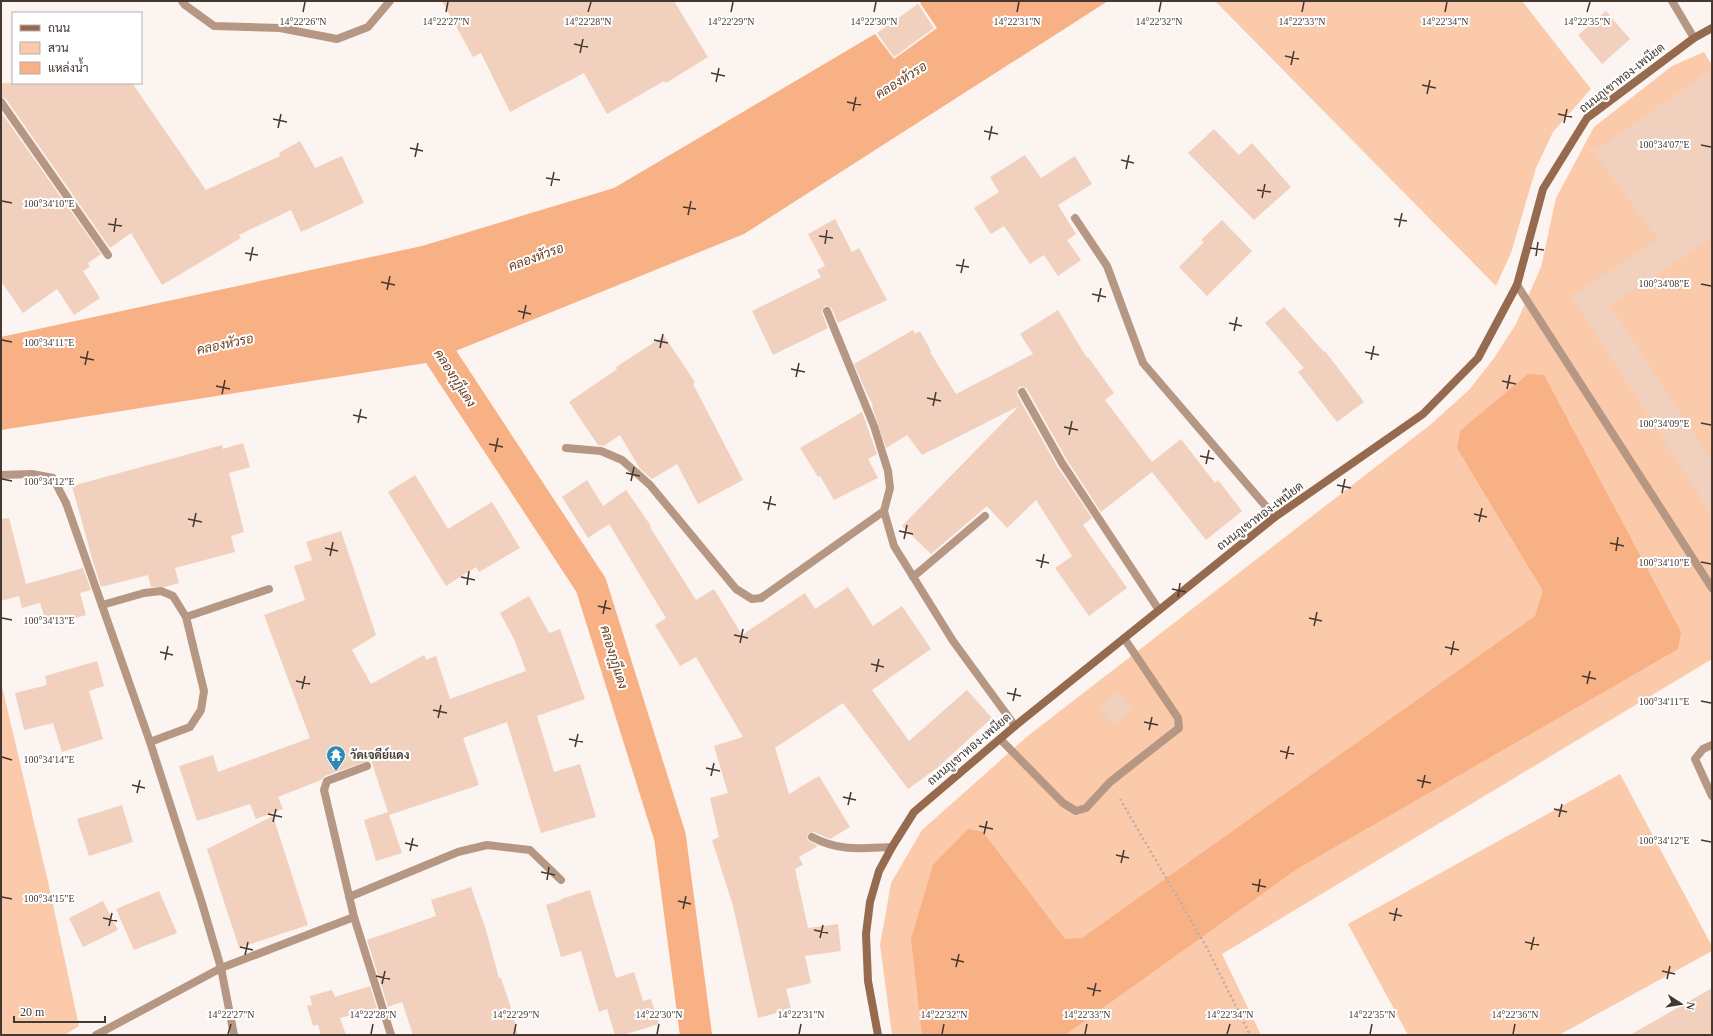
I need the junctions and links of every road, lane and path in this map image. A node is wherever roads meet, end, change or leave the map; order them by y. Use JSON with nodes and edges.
{"nodes":[{"id":1,"x":182,"y":1,"type":"edge"},
{"id":2,"x":390,"y":1,"type":"edge"},
{"id":3,"x":1672,"y":1,"type":"edge"},
{"id":4,"x":1712,"y":28,"type":"edge"},
{"id":5,"x":1694,"y":38,"type":"junction"},
{"id":6,"x":1,"y":102,"type":"edge"},
{"id":7,"x":1075,"y":218,"type":"dead end"},
{"id":8,"x":108,"y":255,"type":"dead end"},
{"id":9,"x":1518,"y":286,"type":"junction"},
{"id":10,"x":827,"y":311,"type":"dead end"},
{"id":11,"x":1022,"y":392,"type":"dead end"},
{"id":12,"x":566,"y":448,"type":"dead end"},
{"id":13,"x":1,"y":475,"type":"edge"},
{"id":14,"x":884,"y":511,"type":"junction"},
{"id":15,"x":985,"y":516,"type":"dead end"},
{"id":16,"x":1274,"y":517,"type":"junction"},
{"id":17,"x":913,"y":577,"type":"junction"},
{"id":18,"x":1712,"y":588,"type":"edge"},
{"id":19,"x":269,"y":589,"type":"dead end"},
{"id":20,"x":102,"y":605,"type":"junction"},
{"id":21,"x":1159,"y":610,"type":"junction"},
{"id":22,"x":186,"y":617,"type":"junction"},
{"id":23,"x":1124,"y":638,"type":"junction"},
{"id":24,"x":1015,"y":726,"type":"junction"},
{"id":25,"x":1000,"y":738,"type":"junction"},
{"id":26,"x":150,"y":742,"type":"junction"},
{"id":27,"x":1712,"y":745,"type":"edge"},
{"id":28,"x":367,"y":766,"type":"dead end"},
{"id":29,"x":1110,"y":782,"type":"junction"},
{"id":30,"x":1712,"y":796,"type":"edge"},
{"id":31,"x":812,"y":837,"type":"dead end"},
{"id":32,"x":892,"y":847,"type":"junction"},
{"id":33,"x":562,"y":880,"type":"dead end"},
{"id":34,"x":349,"y":898,"type":"junction"},
{"id":35,"x":354,"y":917,"type":"junction"},
{"id":36,"x":221,"y":968,"type":"junction"},
{"id":37,"x":96,"y":1035,"type":"edge"},
{"id":38,"x":234,"y":1035,"type":"edge"},
{"id":39,"x":391,"y":1035,"type":"edge"},
{"id":40,"x":878,"y":1035,"type":"edge"},
{"id":41,"x":1250,"y":1035,"type":"edge"}],
"edges":[{"from":1,"to":2,"type":"street"},
{"from":3,"to":5,"type":"street"},
{"from":4,"to":5,"type":"main road","name":"ถนนภูเขาทอง-เพนียด"},
{"from":5,"to":9,"type":"main road","name":"ถนนภูเขาทอง-เพนียด"},
{"from":6,"to":8,"type":"street"},
{"from":7,"to":16,"type":"street"},
{"from":9,"to":16,"type":"main road","name":"ถนนภูเขาทอง-เพนียด"},
{"from":9,"to":18,"type":"street"},
{"from":10,"to":14,"type":"street"},
{"from":11,"to":21,"type":"street"},
{"from":12,"to":14,"type":"street"},
{"from":13,"to":20,"type":"street"},
{"from":14,"to":17,"type":"street"},
{"from":15,"to":17,"type":"street"},
{"from":16,"to":21,"type":"main road","name":"ถนนภูเขาทอง-เพนียด"},
{"from":17,"to":24,"type":"street"},
{"from":19,"to":22,"type":"street"},
{"from":20,"to":22,"type":"street"},
{"from":20,"to":26,"type":"street"},
{"from":21,"to":23,"type":"main road","name":"ถนนภูเขาทอง-เพนียด"},
{"from":22,"to":26,"type":"street"},
{"from":23,"to":24,"type":"main road","name":"ถนนภูเขาทอง-เพนียด"},
{"from":23,"to":29,"type":"street"},
{"from":24,"to":25,"type":"main road","name":"ถนนภูเขาทอง-เพนียด"},
{"from":25,"to":29,"type":"street"},
{"from":25,"to":32,"type":"main road","name":"ถนนภูเขาทอง-เพนียด"},
{"from":26,"to":36,"type":"street"},
{"from":27,"to":30,"type":"street"},
{"from":28,"to":34,"type":"street"},
{"from":29,"to":41,"type":"path"},
{"from":31,"to":32,"type":"street"},
{"from":32,"to":40,"type":"main road","name":"ถนนภูเขาทอง-เพนียด"},
{"from":33,"to":34,"type":"street"},
{"from":34,"to":35,"type":"street"},
{"from":35,"to":36,"type":"street"},
{"from":35,"to":39,"type":"street"},
{"from":36,"to":37,"type":"street"},
{"from":36,"to":38,"type":"street"}]}
